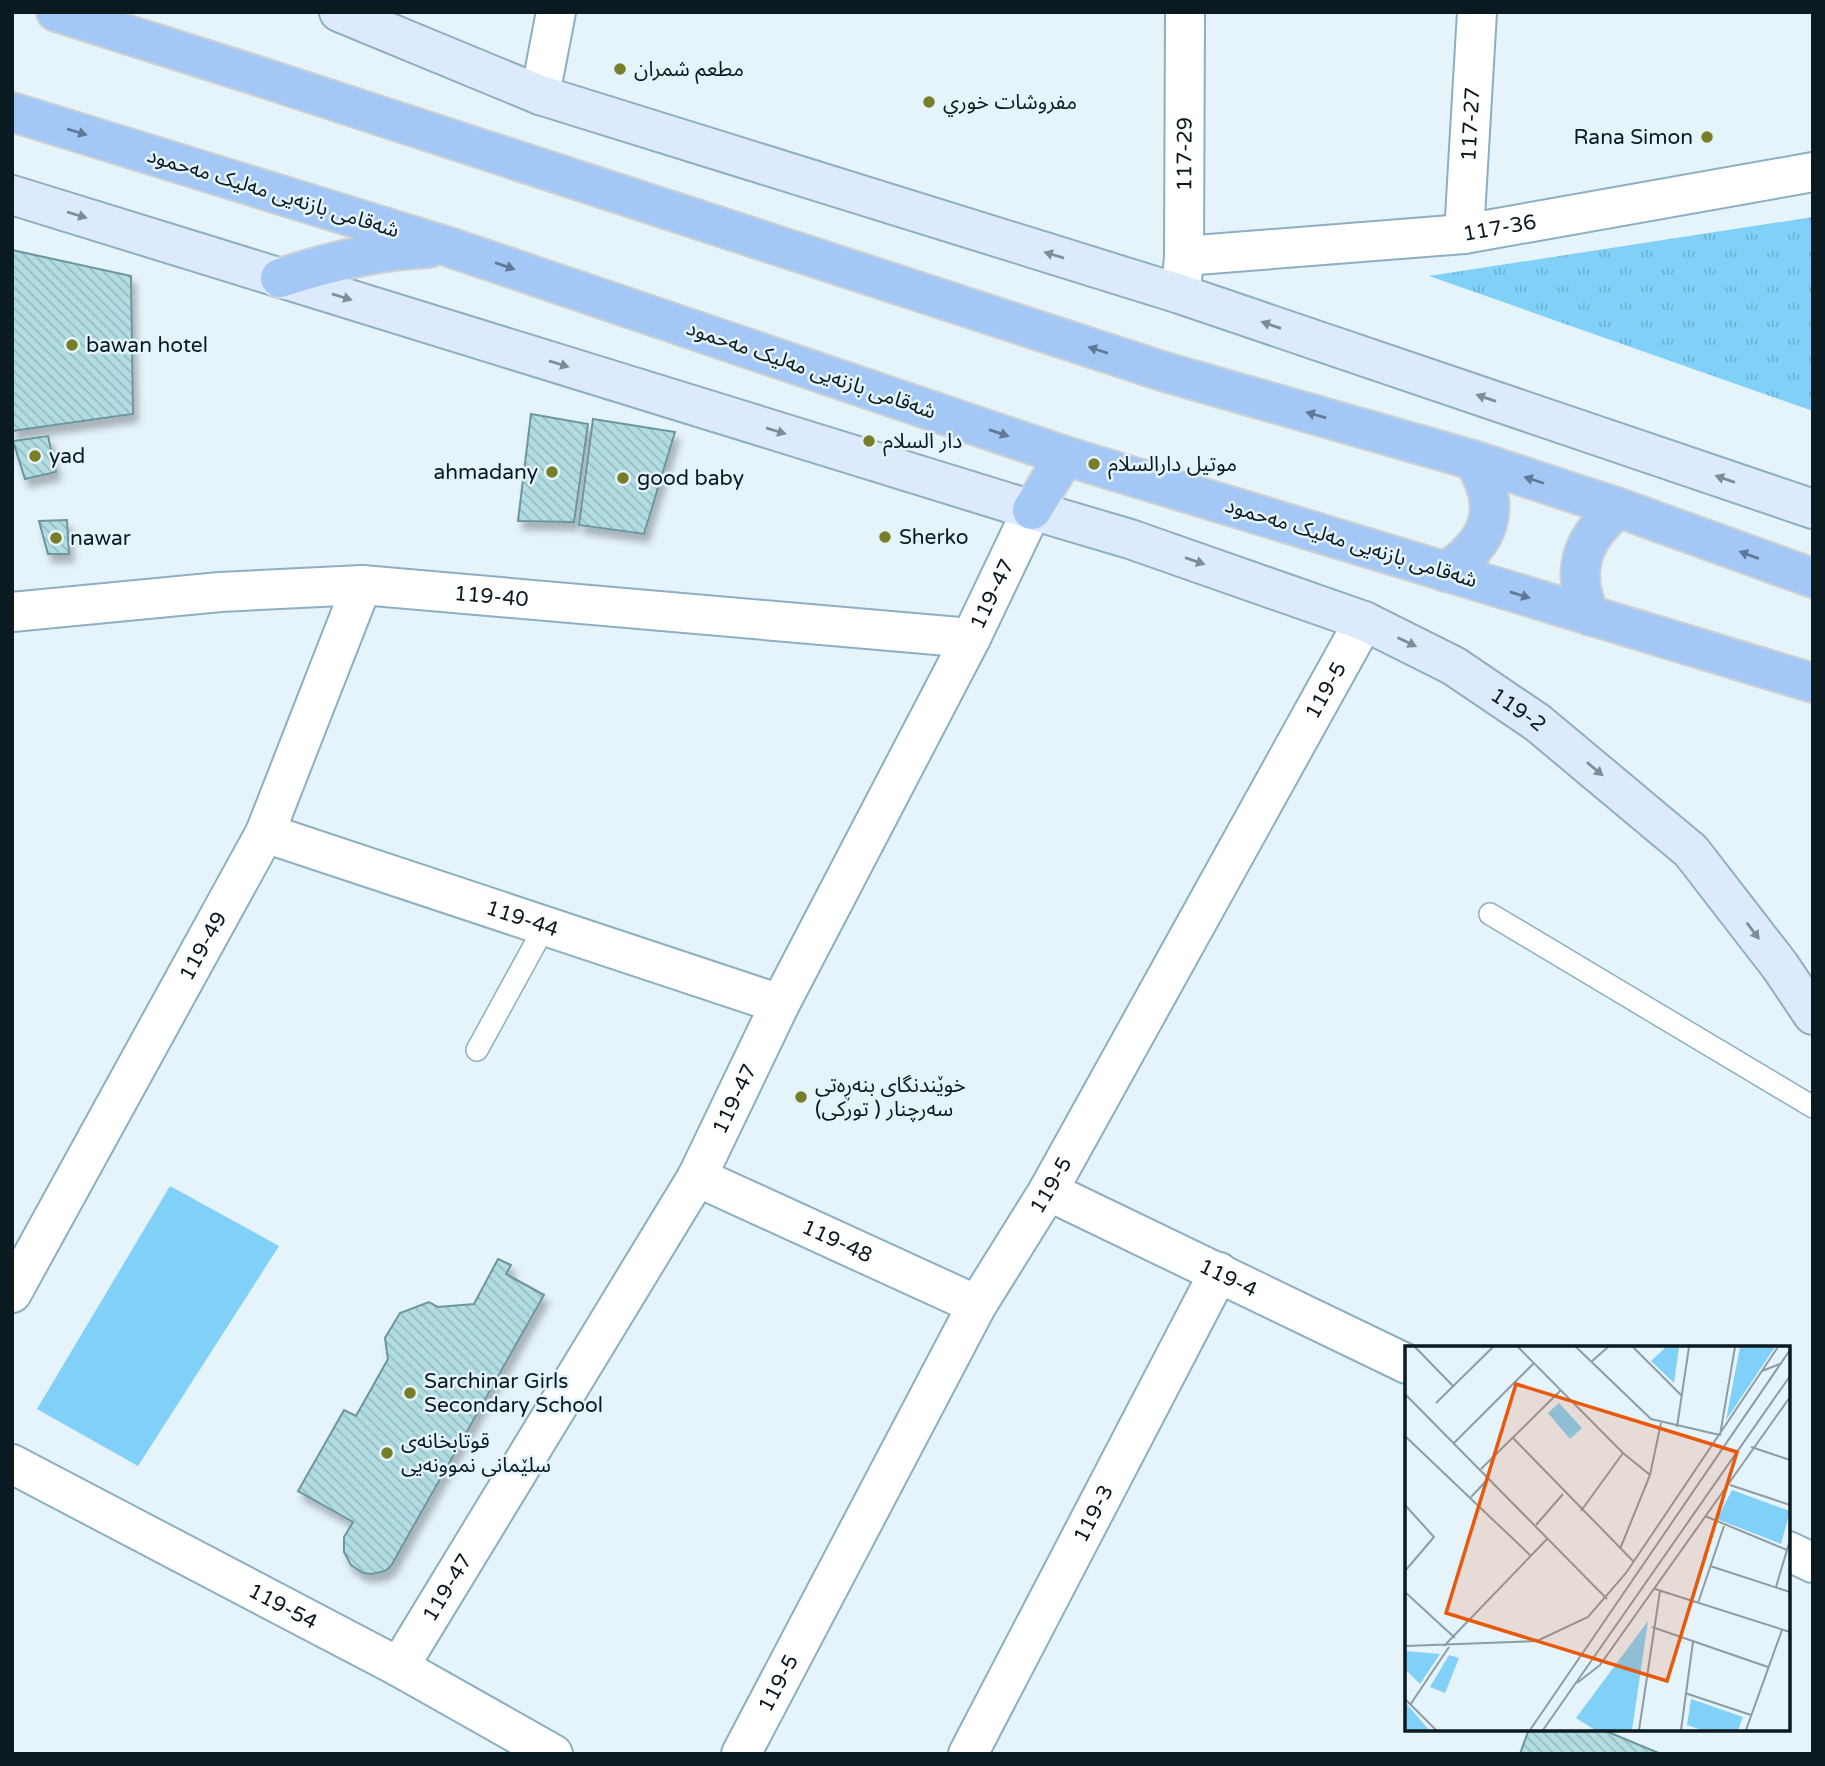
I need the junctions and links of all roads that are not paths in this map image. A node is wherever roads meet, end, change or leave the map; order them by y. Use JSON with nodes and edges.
{"nodes":[{"id":1,"x":56,"y":12,"type":"edge"},
{"id":2,"x":339,"y":12,"type":"edge"},
{"id":3,"x":556,"y":12,"type":"edge"},
{"id":4,"x":1185,"y":12,"type":"edge"},
{"id":5,"x":1477,"y":12,"type":"edge"},
{"id":6,"x":540,"y":95,"type":"junction"},
{"id":7,"x":12,"y":112,"type":"edge"},
{"id":8,"x":1813,"y":172,"type":"edge"},
{"id":9,"x":12,"y":195,"type":"edge"},
{"id":10,"x":1464,"y":234,"type":"junction"},
{"id":11,"x":449,"y":247,"type":"junction"},
{"id":12,"x":1184,"y":256,"type":"junction"},
{"id":13,"x":280,"y":278,"type":"junction"},
{"id":14,"x":1180,"y":294,"type":"junction"},
{"id":15,"x":1065,"y":456,"type":"junction"},
{"id":16,"x":1473,"y":460,"type":"junction"},
{"id":17,"x":1619,"y":508,"type":"junction"},
{"id":18,"x":1813,"y":509,"type":"edge"},
{"id":19,"x":1032,"y":510,"type":"junction"},
{"id":20,"x":1445,"y":572,"type":"junction"},
{"id":21,"x":1813,"y":578,"type":"edge"},
{"id":22,"x":362,"y":585,"type":"junction"},
{"id":23,"x":12,"y":612,"type":"edge"},
{"id":24,"x":1590,"y":616,"type":"junction"},
{"id":25,"x":1364,"y":621,"type":"junction"},
{"id":26,"x":971,"y":638,"type":"junction"},
{"id":27,"x":1813,"y":684,"type":"edge"},
{"id":28,"x":265,"y":832,"type":"junction"},
{"id":29,"x":1490,"y":914,"type":"dead end"},
{"id":30,"x":545,"y":926,"type":"junction"},
{"id":31,"x":780,"y":1004,"type":"junction"},
{"id":32,"x":1813,"y":1015,"type":"edge"},
{"id":33,"x":477,"y":1050,"type":"dead end"},
{"id":34,"x":1813,"y":1107,"type":"edge"},
{"id":35,"x":697,"y":1177,"type":"junction"},
{"id":36,"x":1048,"y":1191,"type":"junction"},
{"id":37,"x":1219,"y":1272,"type":"junction"},
{"id":38,"x":12,"y":1293,"type":"edge"},
{"id":39,"x":977,"y":1305,"type":"junction"},
{"id":40,"x":1405,"y":1363,"type":"edge"},
{"id":41,"x":12,"y":1464,"type":"edge"},
{"id":42,"x":1790,"y":1552,"type":"edge"},
{"id":43,"x":1813,"y":1563,"type":"edge"},
{"id":44,"x":399,"y":1667,"type":"junction"},
{"id":45,"x":553,"y":1754,"type":"edge"},
{"id":46,"x":741,"y":1754,"type":"edge"},
{"id":47,"x":968,"y":1754,"type":"edge"}],
"edges":[{"from":16,"to":1,"type":"highway","one_way":true},
{"from":2,"to":6,"type":"main road"},
{"from":3,"to":6,"type":"street"},
{"from":4,"to":12,"type":"street","name":"117-29"},
{"from":5,"to":10,"type":"street","name":"117-27"},
{"from":14,"to":6,"type":"main road","one_way":true},
{"from":7,"to":11,"type":"highway","name":"شەقامی بازنەیی مەلیک مەحمود","one_way":true},
{"from":8,"to":10,"type":"street","name":"117-36"},
{"from":9,"to":13,"type":"main road","name":"119-2","one_way":true},
{"from":10,"to":12,"type":"street","name":"117-36"},
{"from":11,"to":13,"type":"highway"},
{"from":11,"to":15,"type":"highway","name":"شەقامی بازنەیی مەلیک مەحمود","one_way":true},
{"from":12,"to":14,"type":"street","name":"117-29"},
{"from":13,"to":19,"type":"main road","name":"119-2","one_way":true},
{"from":18,"to":14,"type":"main road","one_way":true},
{"from":15,"to":19,"type":"highway"},
{"from":15,"to":20,"type":"highway","name":"شەقامی بازنەیی مەلیک مەحمود"},
{"from":17,"to":16,"type":"highway","one_way":true},
{"from":16,"to":20,"type":"highway"},
{"from":21,"to":17,"type":"highway","one_way":true},
{"from":17,"to":24,"type":"highway"},
{"from":19,"to":25,"type":"main road","name":"119-2","one_way":true},
{"from":19,"to":26,"type":"street","name":"119-47"},
{"from":20,"to":24,"type":"highway","name":"شەقامی بازنەیی مەلیک مەحمود","one_way":true},
{"from":22,"to":23,"type":"street","name":"119-40"},
{"from":22,"to":26,"type":"street","name":"119-40"},
{"from":22,"to":28,"type":"street","name":"119-49"},
{"from":24,"to":27,"type":"highway","name":"شەقامی بازنەیی مەلیک مەحمود"},
{"from":25,"to":32,"type":"main road","name":"119-2","one_way":true},
{"from":25,"to":36,"type":"street","name":"119-5"},
{"from":26,"to":31,"type":"street","name":"119-47"},
{"from":28,"to":30,"type":"street","name":"119-44"},
{"from":28,"to":38,"type":"street","name":"119-49"},
{"from":29,"to":34,"type":"lane"},
{"from":30,"to":31,"type":"street","name":"119-44"},
{"from":30,"to":33,"type":"lane"},
{"from":31,"to":35,"type":"street","name":"119-47"},
{"from":35,"to":39,"type":"street","name":"119-48"},
{"from":35,"to":44,"type":"street","name":"119-47"},
{"from":36,"to":37,"type":"street","name":"119-4"},
{"from":36,"to":39,"type":"street","name":"119-5"},
{"from":37,"to":40,"type":"street","name":"119-4"},
{"from":37,"to":47,"type":"street","name":"119-3"},
{"from":39,"to":46,"type":"street","name":"119-5"},
{"from":41,"to":44,"type":"street","name":"119-54"},
{"from":42,"to":43,"type":"street"},
{"from":44,"to":45,"type":"street","name":"119-54"}]}
